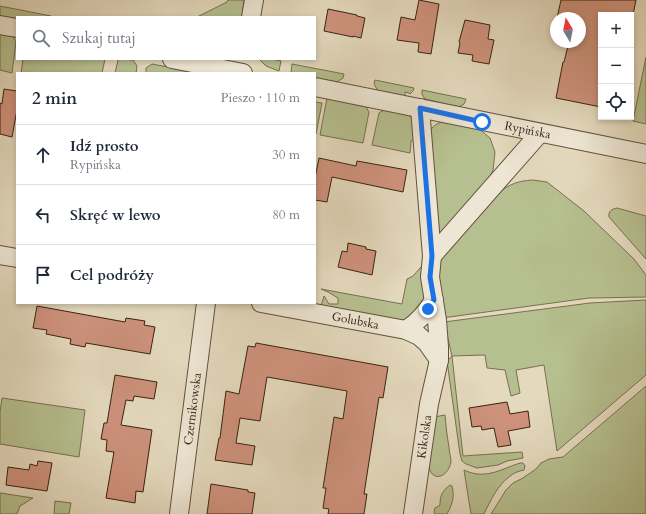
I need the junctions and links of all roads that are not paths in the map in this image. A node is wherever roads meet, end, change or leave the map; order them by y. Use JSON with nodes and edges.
{"nodes":[{"id":1,"x":254,"y":0,"type":"edge"},
{"id":2,"x":251,"y":16,"type":"edge"},
{"id":3,"x":0,"y":25,"type":"edge"},
{"id":4,"x":16,"y":28,"type":"edge"},
{"id":5,"x":177,"y":60,"type":"edge"},
{"id":6,"x":245,"y":60,"type":"edge"},
{"id":7,"x":238,"y":72,"type":"edge"},
{"id":8,"x":243,"y":72,"type":"edge"},
{"id":9,"x":316,"y":87,"type":"edge"},
{"id":10,"x":420,"y":108,"type":"junction"},
{"id":11,"x":540,"y":133,"type":"junction"},
{"id":12,"x":646,"y":154,"type":"edge"},
{"id":13,"x":0,"y":255,"type":"edge"},
{"id":14,"x":432,"y":256,"type":"junction"},
{"id":15,"x":16,"y":258,"type":"edge"},
{"id":16,"x":434,"y":300,"type":"junction"},
{"id":17,"x":206,"y":304,"type":"edge"},
{"id":18,"x":266,"y":304,"type":"edge"},
{"id":19,"x":406,"y":330,"type":"junction"},
{"id":20,"x":439,"y":360,"type":"junction"},
{"id":21,"x":179,"y":514,"type":"edge"},
{"id":22,"x":413,"y":514,"type":"edge"}],
"edges":[{"from":1,"to":2,"type":"street"},
{"from":3,"to":4,"type":"street"},
{"from":5,"to":7,"type":"street"},
{"from":6,"to":8,"type":"street"},
{"from":9,"to":10,"type":"street","name":"Rypińska"},
{"from":10,"to":11,"type":"street","name":"Rypińska"},
{"from":10,"to":14,"type":"street","name":"Kikolska"},
{"from":11,"to":12,"type":"street","name":"Rypińska"},
{"from":11,"to":14,"type":"street"},
{"from":13,"to":15,"type":"street"},
{"from":14,"to":16,"type":"street","name":"Kikolska"},
{"from":16,"to":19,"type":"street"},
{"from":16,"to":20,"type":"street","name":"Kikolska"},
{"from":17,"to":21,"type":"street","name":"Czernikowska"},
{"from":18,"to":19,"type":"street","name":"Golubska"},
{"from":19,"to":20,"type":"street","name":"Golubska"},
{"from":20,"to":22,"type":"street","name":"Kikolska"}]}
